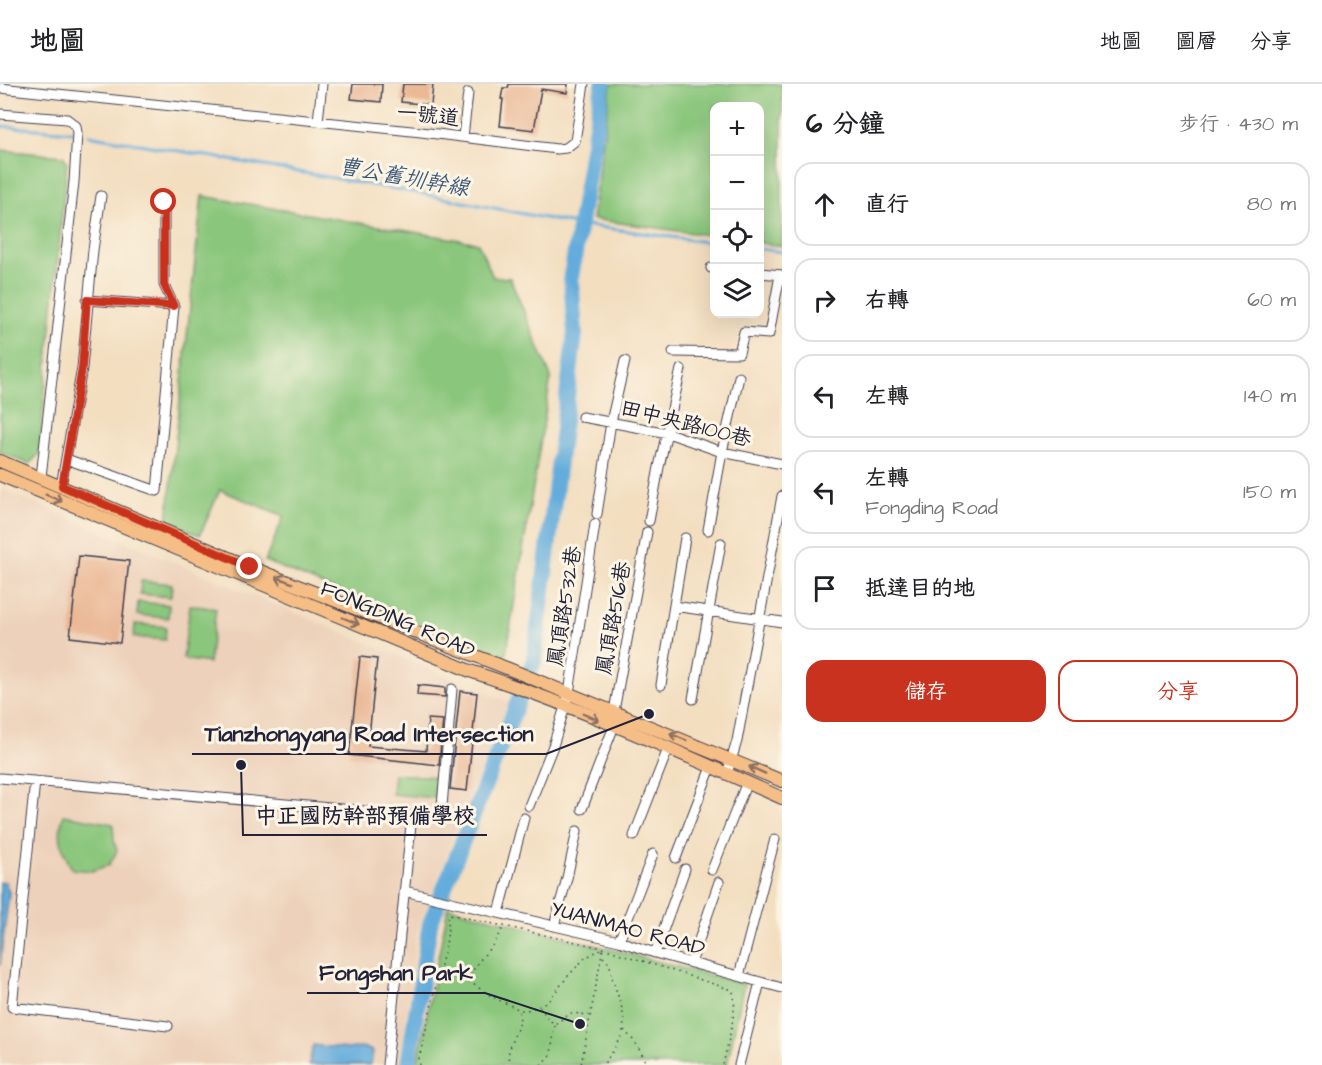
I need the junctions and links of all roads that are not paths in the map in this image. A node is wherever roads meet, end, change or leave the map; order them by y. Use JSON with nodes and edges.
{"nodes":[{"id":1,"x":322,"y":84,"type":"edge"},
{"id":2,"x":584,"y":84,"type":"edge"},
{"id":3,"x":0,"y":88,"type":"edge"},
{"id":4,"x":60,"y":89,"type":"edge"},
{"id":5,"x":468,"y":93,"type":"dead end"},
{"id":6,"x":0,"y":114,"type":"edge"},
{"id":7,"x":318,"y":122,"type":"junction"},
{"id":8,"x":463,"y":137,"type":"junction"},
{"id":9,"x":101,"y":196,"type":"dead end"},
{"id":10,"x":164,"y":202,"type":"dead end"},
{"id":11,"x":764,"y":273,"type":"edge"},
{"id":12,"x":781,"y":275,"type":"edge"},
{"id":13,"x":87,"y":300,"type":"junction"},
{"id":14,"x":174,"y":306,"type":"junction"},
{"id":15,"x":674,"y":352,"type":"dead end"},
{"id":16,"x":625,"y":362,"type":"dead end"},
{"id":17,"x":681,"y":369,"type":"dead end"},
{"id":18,"x":738,"y":377,"type":"dead end"},
{"id":19,"x":582,"y":417,"type":"dead end"},
{"id":20,"x":611,"y":422,"type":"junction"},
{"id":21,"x":668,"y":433,"type":"junction"},
{"id":22,"x":722,"y":452,"type":"junction"},
{"id":23,"x":66,"y":459,"type":"junction"},
{"id":24,"x":0,"y":461,"type":"edge"},
{"id":25,"x":782,"y":464,"type":"edge"},
{"id":26,"x":0,"y":475,"type":"edge"},
{"id":27,"x":41,"y":477,"type":"junction"},
{"id":28,"x":62,"y":486,"type":"junction"},
{"id":29,"x":782,"y":496,"type":"edge"},
{"id":30,"x":708,"y":530,"type":"dead end"},
{"id":31,"x":685,"y":538,"type":"dead end"},
{"id":32,"x":721,"y":543,"type":"dead end"},
{"id":33,"x":674,"y":606,"type":"junction"},
{"id":34,"x":708,"y":611,"type":"junction"},
{"id":35,"x":758,"y":619,"type":"junction"},
{"id":36,"x":782,"y":622,"type":"edge"},
{"id":37,"x":661,"y":685,"type":"dead end"},
{"id":38,"x":452,"y":689,"type":"dead end"},
{"id":39,"x":569,"y":693,"type":"junction"},
{"id":40,"x":693,"y":699,"type":"dead end"},
{"id":41,"x":565,"y":706,"type":"junction"},
{"id":42,"x":614,"y":711,"type":"junction"},
{"id":43,"x":614,"y":726,"type":"junction"},
{"id":44,"x":668,"y":749,"type":"junction"},
{"id":45,"x":732,"y":759,"type":"junction"},
{"id":46,"x":711,"y":767,"type":"junction"},
{"id":47,"x":727,"y":774,"type":"junction"},
{"id":48,"x":0,"y":778,"type":"edge"},
{"id":49,"x":35,"y":781,"type":"junction"},
{"id":50,"x":782,"y":781,"type":"edge"},
{"id":51,"x":747,"y":783,"type":"junction"},
{"id":52,"x":782,"y":798,"type":"edge"},
{"id":53,"x":529,"y":806,"type":"dead end"},
{"id":54,"x":582,"y":809,"type":"dead end"},
{"id":55,"x":412,"y":815,"type":"junction"},
{"id":56,"x":524,"y":818,"type":"dead end"},
{"id":57,"x":577,"y":831,"type":"dead end"},
{"id":58,"x":634,"y":836,"type":"dead end"},
{"id":59,"x":775,"y":839,"type":"dead end"},
{"id":60,"x":653,"y":854,"type":"dead end"},
{"id":61,"x":676,"y":858,"type":"dead end"},
{"id":62,"x":685,"y":869,"type":"dead end"},
{"id":63,"x":712,"y":870,"type":"dead end"},
{"id":64,"x":718,"y":882,"type":"dead end"},
{"id":65,"x":404,"y":891,"type":"junction"},
{"id":66,"x":499,"y":913,"type":"junction"},
{"id":67,"x":555,"y":926,"type":"junction"},
{"id":68,"x":619,"y":941,"type":"junction"},
{"id":69,"x":655,"y":953,"type":"junction"},
{"id":70,"x":691,"y":963,"type":"junction"},
{"id":71,"x":740,"y":976,"type":"junction"},
{"id":72,"x":760,"y":982,"type":"junction"},
{"id":73,"x":782,"y":988,"type":"edge"},
{"id":74,"x":168,"y":1026,"type":"dead end"},
{"id":75,"x":387,"y":1065,"type":"edge"},
{"id":76,"x":740,"y":1065,"type":"edge"}],
"edges":[{"from":1,"to":7,"type":"street"},
{"from":2,"to":8,"type":"street","name":"一號道"},
{"from":3,"to":4,"type":"street","name":"一號道"},
{"from":4,"to":7,"type":"street","name":"一號道"},
{"from":5,"to":8,"type":"street"},
{"from":6,"to":27,"type":"street"},
{"from":7,"to":8,"type":"street","name":"一號道"},
{"from":9,"to":13,"type":"street"},
{"from":10,"to":14,"type":"street"},
{"from":11,"to":12,"type":"street"},
{"from":12,"to":15,"type":"street"},
{"from":13,"to":14,"type":"street"},
{"from":13,"to":23,"type":"street"},
{"from":14,"to":23,"type":"street"},
{"from":16,"to":20,"type":"street","name":"鳳頂路532巷"},
{"from":17,"to":21,"type":"street","name":"鳳頂路516巷"},
{"from":18,"to":22,"type":"street"},
{"from":19,"to":20,"type":"street","name":"田中央路100巷"},
{"from":20,"to":21,"type":"street","name":"田中央路100巷"},
{"from":20,"to":39,"type":"street","name":"鳳頂路532巷"},
{"from":21,"to":22,"type":"street","name":"田中央路100巷"},
{"from":21,"to":42,"type":"street","name":"鳳頂路516巷"},
{"from":22,"to":25,"type":"street","name":"田中央路100巷"},
{"from":22,"to":30,"type":"street"},
{"from":23,"to":28,"type":"street"},
{"from":24,"to":27,"type":"main road","name":"FONGDING ROAD"},
{"from":26,"to":41,"type":"main road","name":"FONGDING ROAD","one_way":true},
{"from":27,"to":28,"type":"main road","name":"FONGDING ROAD"},
{"from":39,"to":28,"type":"main road","name":"FONGDING ROAD","one_way":true},
{"from":29,"to":35,"type":"street"},
{"from":31,"to":33,"type":"street"},
{"from":32,"to":34,"type":"street"},
{"from":33,"to":34,"type":"street"},
{"from":33,"to":37,"type":"street"},
{"from":34,"to":35,"type":"street"},
{"from":34,"to":40,"type":"street"},
{"from":35,"to":36,"type":"street"},
{"from":35,"to":45,"type":"street"},
{"from":38,"to":55,"type":"street"},
{"from":39,"to":41,"type":"street","name":"鳳頂路532巷"},
{"from":39,"to":42,"type":"main road","name":"FONGDING ROAD"},
{"from":41,"to":43,"type":"main road","name":"FONGDING ROAD","one_way":true},
{"from":41,"to":53,"type":"street","name":"鳳頂路532巷"},
{"from":45,"to":42,"type":"main road","name":"FONGDING ROAD","one_way":true},
{"from":43,"to":44,"type":"main road","name":"FONGDING ROAD"},
{"from":43,"to":54,"type":"street"},
{"from":44,"to":46,"type":"main road","name":"FONGDING ROAD"},
{"from":44,"to":58,"type":"street"},
{"from":45,"to":47,"type":"street"},
{"from":50,"to":45,"type":"main road","name":"FONGDING ROAD","one_way":true},
{"from":46,"to":47,"type":"main road","name":"FONGDING ROAD"},
{"from":46,"to":61,"type":"street"},
{"from":47,"to":51,"type":"main road","name":"FONGDING ROAD"},
{"from":48,"to":49,"type":"street"},
{"from":49,"to":55,"type":"street"},
{"from":49,"to":74,"type":"street"},
{"from":51,"to":52,"type":"main road","name":"FONGDING ROAD"},
{"from":51,"to":63,"type":"street"},
{"from":55,"to":65,"type":"street"},
{"from":56,"to":66,"type":"street"},
{"from":57,"to":67,"type":"street"},
{"from":59,"to":71,"type":"street"},
{"from":60,"to":68,"type":"street"},
{"from":62,"to":69,"type":"street"},
{"from":64,"to":70,"type":"street"},
{"from":65,"to":66,"type":"street","name":"YUANMAO ROAD"},
{"from":65,"to":75,"type":"street"},
{"from":66,"to":67,"type":"street","name":"YUANMAO ROAD"},
{"from":67,"to":68,"type":"street","name":"YUANMAO ROAD"},
{"from":68,"to":69,"type":"street","name":"YUANMAO ROAD"},
{"from":69,"to":70,"type":"street","name":"YUANMAO ROAD"},
{"from":70,"to":71,"type":"street","name":"YUANMAO ROAD"},
{"from":71,"to":72,"type":"street","name":"YUANMAO ROAD"},
{"from":72,"to":73,"type":"street","name":"YUANMAO ROAD"},
{"from":72,"to":76,"type":"street"}]}
